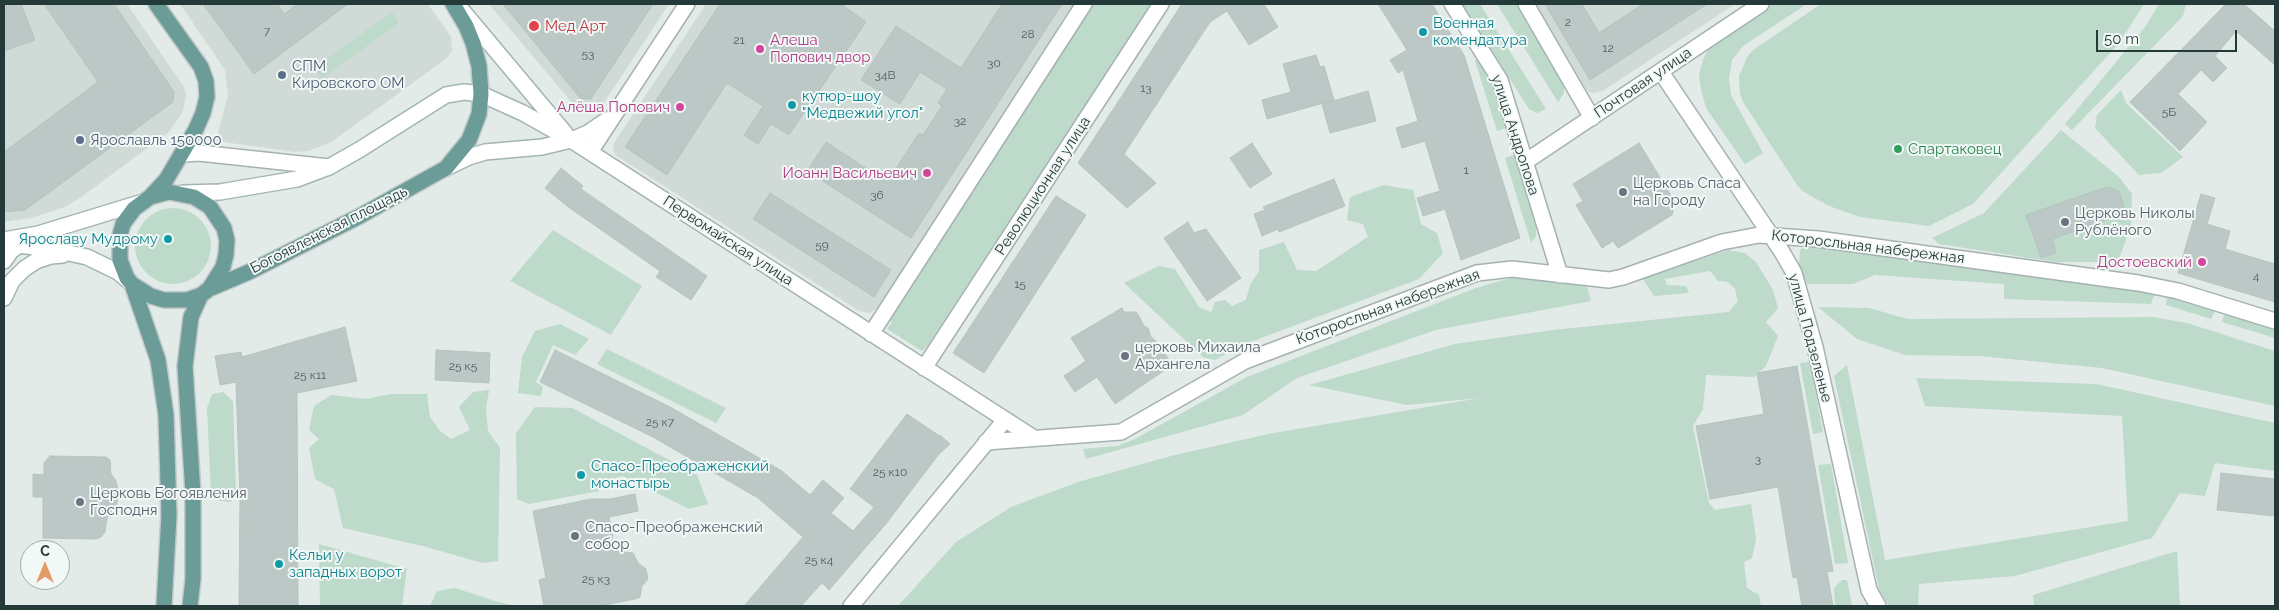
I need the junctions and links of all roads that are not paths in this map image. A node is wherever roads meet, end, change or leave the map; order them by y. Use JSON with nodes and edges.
{"nodes":[{"id":1,"x":156,"y":4,"type":"edge"},
{"id":2,"x":454,"y":4,"type":"edge"},
{"id":3,"x":687,"y":4,"type":"edge"},
{"id":4,"x":1084,"y":4,"type":"edge"},
{"id":5,"x":1161,"y":4,"type":"edge"},
{"id":6,"x":1452,"y":4,"type":"edge"},
{"id":7,"x":1526,"y":4,"type":"edge"},
{"id":8,"x":1761,"y":4,"type":"edge"},
{"id":9,"x":1661,"y":72,"type":"junction"},
{"id":10,"x":482,"y":94,"type":"junction"},
{"id":11,"x":615,"y":113,"type":"junction"},
{"id":12,"x":1592,"y":118,"type":"junction"},
{"id":13,"x":571,"y":140,"type":"junction"},
{"id":14,"x":590,"y":152,"type":"junction"},
{"id":15,"x":182,"y":154,"type":"junction"},
{"id":16,"x":1525,"y":162,"type":"junction"},
{"id":17,"x":328,"y":167,"type":"junction"},
{"id":18,"x":446,"y":168,"type":"junction"},
{"id":19,"x":179,"y":193,"type":"junction"},
{"id":20,"x":146,"y":200,"type":"junction"},
{"id":21,"x":38,"y":234,"type":"junction"},
{"id":22,"x":1771,"y":235,"type":"junction"},
{"id":23,"x":4,"y":240,"type":"edge"},
{"id":24,"x":11,"y":244,"type":"edge"},
{"id":25,"x":87,"y":257,"type":"junction"},
{"id":26,"x":4,"y":261,"type":"edge"},
{"id":27,"x":1560,"y":275,"type":"junction"},
{"id":28,"x":132,"y":284,"type":"junction"},
{"id":29,"x":205,"y":292,"type":"junction"},
{"id":30,"x":4,"y":298,"type":"edge"},
{"id":31,"x":2275,"y":320,"type":"edge"},
{"id":32,"x":872,"y":334,"type":"junction"},
{"id":33,"x":924,"y":368,"type":"junction"},
{"id":34,"x":1005,"y":420,"type":"junction"},
{"id":35,"x":1034,"y":438,"type":"junction"},
{"id":36,"x":986,"y":442,"type":"junction"},
{"id":37,"x":164,"y":606,"type":"edge"},
{"id":38,"x":190,"y":606,"type":"edge"},
{"id":39,"x":851,"y":606,"type":"edge"},
{"id":40,"x":1878,"y":606,"type":"edge"}],
"edges":[{"from":1,"to":15,"type":"main road"},
{"from":2,"to":10,"type":"main road","name":"Первомайская улица"},
{"from":2,"to":13,"type":"street","name":"Первомайская улица"},
{"from":3,"to":11,"type":"street"},
{"from":4,"to":32,"type":"street"},
{"from":5,"to":33,"type":"street","name":"Революционная улица"},
{"from":6,"to":16,"type":"street","name":"улица Андропова"},
{"from":7,"to":12,"type":"street"},
{"from":8,"to":9,"type":"street","name":"Почтовая улица"},
{"from":9,"to":12,"type":"street","name":"Почтовая улица"},
{"from":9,"to":22,"type":"street","name":"улица Подзеленье"},
{"from":10,"to":13,"type":"street","name":"Богоявленская площадь"},
{"from":10,"to":17,"type":"street","name":"Богоявленская площадь"},
{"from":10,"to":18,"type":"main road","name":"Богоявленская площадь"},
{"from":11,"to":13,"type":"street"},
{"from":11,"to":14,"type":"street"},
{"from":12,"to":16,"type":"street","name":"Почтовая улица"},
{"from":13,"to":14,"type":"street","name":"Первомайская улица"},
{"from":13,"to":18,"type":"street","name":"Богоявленская площадь"},
{"from":14,"to":32,"type":"street","name":"Первомайская улица"},
{"from":15,"to":17,"type":"street"},
{"from":15,"to":20,"type":"main road"},
{"from":16,"to":27,"type":"street","name":"улица Андропова"},
{"from":17,"to":19,"type":"street","name":"Богоявленская площадь"},
{"from":18,"to":29,"type":"main road","name":"Богоявленская площадь"},
{"from":19,"to":20,"type":"main road","name":"Богоявленская площадь"},
{"from":19,"to":29,"type":"main road","name":"Богоявленская площадь"},
{"from":20,"to":21,"type":"street"},
{"from":20,"to":28,"type":"main road"},
{"from":21,"to":23,"type":"street"},
{"from":21,"to":24,"type":"street"},
{"from":22,"to":27,"type":"street","name":"Которосльная набережная"},
{"from":22,"to":31,"type":"street","name":"Которосльная набережная"},
{"from":22,"to":40,"type":"street","name":"улица Подзеленье"},
{"from":24,"to":25,"type":"street"},
{"from":24,"to":26,"type":"street"},
{"from":25,"to":28,"type":"street"},
{"from":25,"to":30,"type":"street"},
{"from":27,"to":35,"type":"street","name":"Которосльная набережная"},
{"from":28,"to":29,"type":"main road","name":"Богоявленская площадь"},
{"from":28,"to":37,"type":"main road"},
{"from":29,"to":38,"type":"main road"},
{"from":32,"to":33,"type":"street","name":"Первомайская улица"},
{"from":33,"to":34,"type":"street","name":"Первомайская улица"},
{"from":34,"to":35,"type":"street","name":"Первомайская улица"},
{"from":34,"to":36,"type":"street"},
{"from":35,"to":36,"type":"street","name":"Которосльная набережная"},
{"from":36,"to":39,"type":"street"}]}
